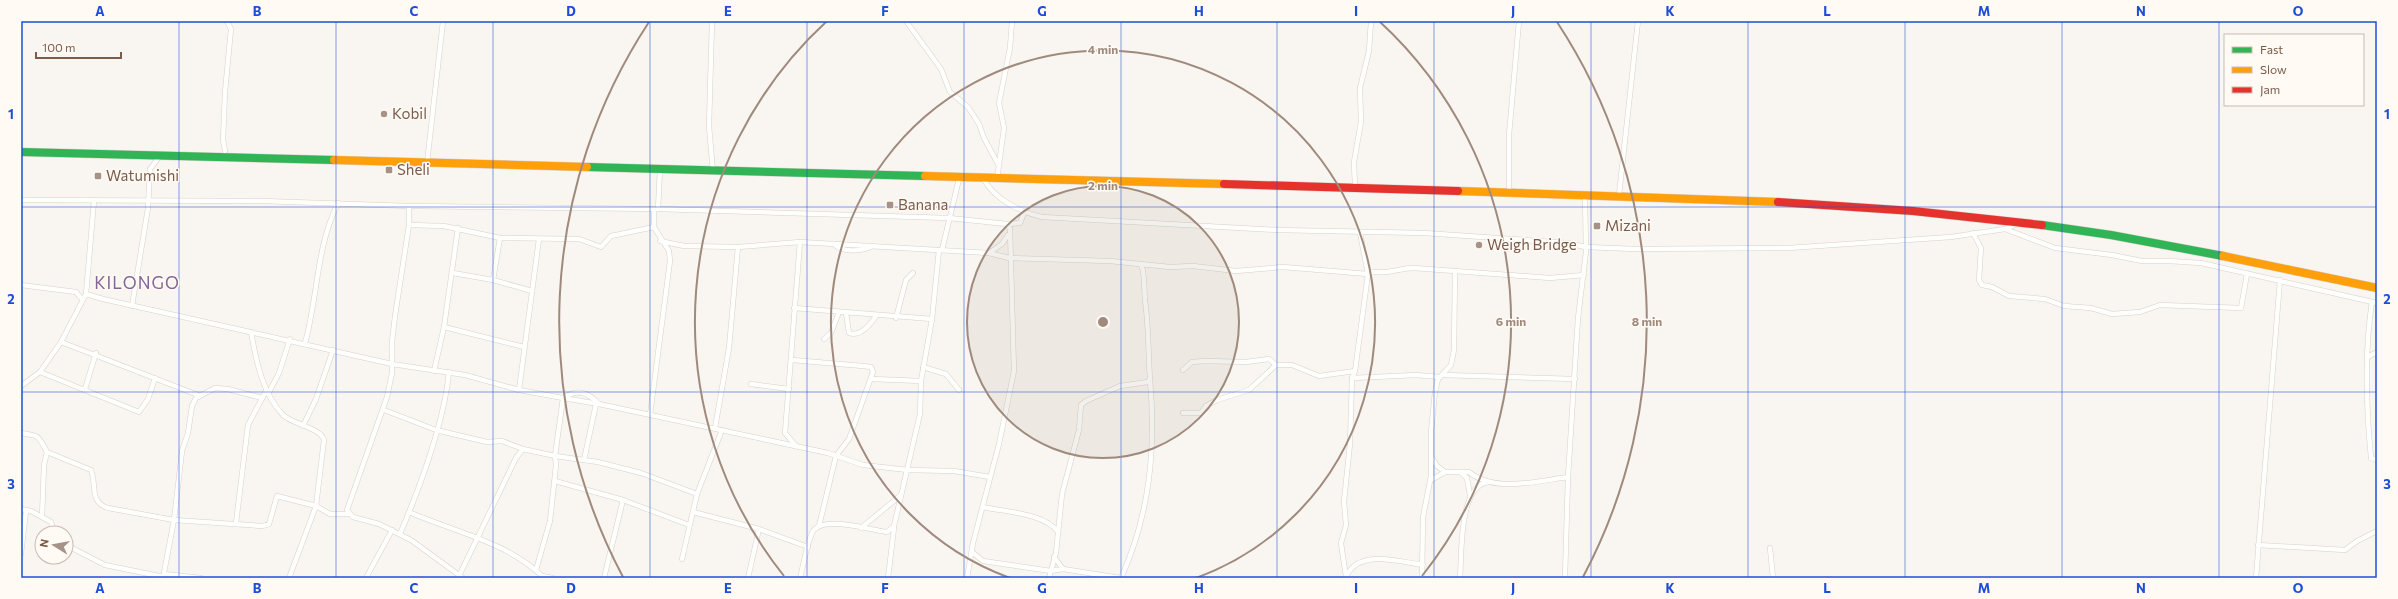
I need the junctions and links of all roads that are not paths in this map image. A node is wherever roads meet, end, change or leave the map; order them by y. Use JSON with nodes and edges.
{"nodes":[{"id":1,"x":227,"y":21,"type":"edge"},
{"id":2,"x":443,"y":21,"type":"edge"},
{"id":3,"x":712,"y":21,"type":"edge"},
{"id":4,"x":906,"y":21,"type":"edge"},
{"id":5,"x":1012,"y":21,"type":"edge"},
{"id":6,"x":1371,"y":21,"type":"edge"},
{"id":7,"x":1518,"y":21,"type":"edge"},
{"id":8,"x":1638,"y":21,"type":"edge"},
{"id":9,"x":226,"y":151,"type":"dead end"},
{"id":10,"x":21,"y":152,"type":"edge"},
{"id":11,"x":160,"y":156,"type":"junction"},
{"id":12,"x":427,"y":163,"type":"junction"},
{"id":13,"x":998,"y":164,"type":"junction"},
{"id":14,"x":660,"y":169,"type":"junction"},
{"id":15,"x":713,"y":172,"type":"junction"},
{"id":16,"x":959,"y":178,"type":"junction"},
{"id":17,"x":983,"y":178,"type":"junction"},
{"id":18,"x":997,"y":179,"type":"junction"},
{"id":19,"x":1355,"y":187,"type":"junction"},
{"id":20,"x":1509,"y":193,"type":"junction"},
{"id":21,"x":1585,"y":194,"type":"junction"},
{"id":22,"x":1620,"y":195,"type":"junction"},
{"id":23,"x":21,"y":200,"type":"edge"},
{"id":24,"x":94,"y":201,"type":"junction"},
{"id":25,"x":148,"y":201,"type":"junction"},
{"id":26,"x":338,"y":203,"type":"junction"},
{"id":27,"x":409,"y":206,"type":"junction"},
{"id":28,"x":656,"y":210,"type":"junction"},
{"id":29,"x":1024,"y":213,"type":"junction"},
{"id":30,"x":949,"y":218,"type":"junction"},
{"id":31,"x":2022,"y":222,"type":"junction"},
{"id":32,"x":1007,"y":224,"type":"junction"},
{"id":33,"x":409,"y":225,"type":"junction"},
{"id":34,"x":654,"y":227,"type":"junction"},
{"id":35,"x":458,"y":228,"type":"junction"},
{"id":36,"x":2005,"y":229,"type":"junction"},
{"id":37,"x":1360,"y":233,"type":"junction"},
{"id":38,"x":1973,"y":233,"type":"junction"},
{"id":39,"x":1009,"y":234,"type":"junction"},
{"id":40,"x":500,"y":238,"type":"junction"},
{"id":41,"x":539,"y":239,"type":"junction"},
{"id":42,"x":660,"y":241,"type":"junction"},
{"id":43,"x":800,"y":242,"type":"junction"},
{"id":44,"x":738,"y":247,"type":"junction"},
{"id":45,"x":1585,"y":247,"type":"junction"},
{"id":46,"x":940,"y":250,"type":"junction"},
{"id":47,"x":989,"y":253,"type":"junction"},
{"id":48,"x":1009,"y":258,"type":"junction"},
{"id":49,"x":1141,"y":265,"type":"junction"},
{"id":50,"x":1153,"y":266,"type":"junction"},
{"id":51,"x":1455,"y":272,"type":"junction"},
{"id":52,"x":453,"y":273,"type":"junction"},
{"id":53,"x":1144,"y":273,"type":"junction"},
{"id":54,"x":913,"y":274,"type":"dead end"},
{"id":55,"x":1368,"y":274,"type":"junction"},
{"id":56,"x":2247,"y":274,"type":"junction"},
{"id":57,"x":1584,"y":275,"type":"junction"},
{"id":58,"x":494,"y":280,"type":"junction"},
{"id":59,"x":2280,"y":280,"type":"junction"},
{"id":60,"x":21,"y":285,"type":"edge"},
{"id":61,"x":2377,"y":288,"type":"edge"},
{"id":62,"x":532,"y":291,"type":"junction"},
{"id":63,"x":86,"y":294,"type":"junction"},
{"id":64,"x":81,"y":298,"type":"junction"},
{"id":65,"x":2372,"y":302,"type":"junction"},
{"id":66,"x":2377,"y":304,"type":"edge"},
{"id":67,"x":132,"y":306,"type":"junction"},
{"id":68,"x":794,"y":308,"type":"junction"},
{"id":69,"x":839,"y":312,"type":"junction"},
{"id":70,"x":846,"y":313,"type":"junction"},
{"id":71,"x":876,"y":316,"type":"junction"},
{"id":72,"x":896,"y":318,"type":"junction"},
{"id":73,"x":932,"y":319,"type":"junction"},
{"id":74,"x":444,"y":327,"type":"junction"},
{"id":75,"x":251,"y":332,"type":"junction"},
{"id":76,"x":290,"y":339,"type":"junction"},
{"id":77,"x":824,"y":339,"type":"dead end"},
{"id":78,"x":61,"y":342,"type":"junction"},
{"id":79,"x":305,"y":343,"type":"junction"},
{"id":80,"x":524,"y":347,"type":"junction"},
{"id":81,"x":333,"y":350,"type":"junction"},
{"id":82,"x":2377,"y":352,"type":"edge"},
{"id":83,"x":96,"y":353,"type":"junction"},
{"id":84,"x":2368,"y":357,"type":"junction"},
{"id":85,"x":792,"y":360,"type":"junction"},
{"id":86,"x":392,"y":364,"type":"junction"},
{"id":87,"x":1276,"y":365,"type":"junction"},
{"id":88,"x":923,"y":367,"type":"junction"},
{"id":89,"x":1183,"y":370,"type":"dead end"},
{"id":90,"x":434,"y":371,"type":"junction"},
{"id":91,"x":1355,"y":371,"type":"junction"},
{"id":92,"x":40,"y":372,"type":"junction"},
{"id":93,"x":449,"y":372,"type":"junction"},
{"id":94,"x":1441,"y":376,"type":"junction"},
{"id":95,"x":156,"y":378,"type":"junction"},
{"id":96,"x":1352,"y":378,"type":"junction"},
{"id":97,"x":872,"y":379,"type":"junction"},
{"id":98,"x":1575,"y":379,"type":"junction"},
{"id":99,"x":921,"y":380,"type":"junction"},
{"id":100,"x":1150,"y":380,"type":"junction"},
{"id":101,"x":751,"y":384,"type":"dead end"},
{"id":102,"x":21,"y":386,"type":"edge"},
{"id":103,"x":85,"y":389,"type":"junction"},
{"id":104,"x":789,"y":389,"type":"junction"},
{"id":105,"x":519,"y":390,"type":"junction"},
{"id":106,"x":959,"y":390,"type":"dead end"},
{"id":107,"x":267,"y":392,"type":"junction"},
{"id":108,"x":198,"y":395,"type":"junction"},
{"id":109,"x":262,"y":398,"type":"junction"},
{"id":110,"x":563,"y":398,"type":"junction"},
{"id":111,"x":597,"y":404,"type":"junction"},
{"id":112,"x":384,"y":410,"type":"junction"},
{"id":113,"x":1183,"y":413,"type":"dead end"},
{"id":114,"x":650,"y":414,"type":"junction"},
{"id":115,"x":303,"y":426,"type":"junction"},
{"id":116,"x":715,"y":428,"type":"junction"},
{"id":117,"x":436,"y":430,"type":"junction"},
{"id":118,"x":722,"y":430,"type":"junction"},
{"id":119,"x":785,"y":432,"type":"junction"},
{"id":120,"x":21,"y":433,"type":"edge"},
{"id":121,"x":776,"y":443,"type":"junction"},
{"id":122,"x":796,"y":446,"type":"junction"},
{"id":123,"x":523,"y":449,"type":"junction"},
{"id":124,"x":47,"y":452,"type":"junction"},
{"id":125,"x":555,"y":456,"type":"junction"},
{"id":126,"x":836,"y":456,"type":"junction"},
{"id":127,"x":1432,"y":458,"type":"junction"},
{"id":128,"x":584,"y":460,"type":"junction"},
{"id":129,"x":2377,"y":460,"type":"edge"},
{"id":130,"x":908,"y":470,"type":"junction"},
{"id":131,"x":1444,"y":472,"type":"junction"},
{"id":132,"x":1460,"y":472,"type":"junction"},
{"id":133,"x":990,"y":477,"type":"junction"},
{"id":134,"x":1568,"y":477,"type":"junction"},
{"id":135,"x":1431,"y":480,"type":"junction"},
{"id":136,"x":555,"y":481,"type":"junction"},
{"id":137,"x":1501,"y":483,"type":"junction"},
{"id":138,"x":697,"y":494,"type":"junction"},
{"id":139,"x":902,"y":494,"type":"junction"},
{"id":140,"x":1470,"y":495,"type":"junction"},
{"id":141,"x":623,"y":500,"type":"junction"},
{"id":142,"x":316,"y":506,"type":"junction"},
{"id":143,"x":983,"y":507,"type":"junction"},
{"id":144,"x":24,"y":510,"type":"edge"},
{"id":145,"x":409,"y":512,"type":"junction"},
{"id":146,"x":693,"y":512,"type":"junction"},
{"id":147,"x":349,"y":514,"type":"junction"},
{"id":148,"x":42,"y":517,"type":"junction"},
{"id":149,"x":174,"y":520,"type":"junction"},
{"id":150,"x":236,"y":523,"type":"junction"},
{"id":151,"x":53,"y":525,"type":"edge"},
{"id":152,"x":689,"y":525,"type":"junction"},
{"id":153,"x":818,"y":526,"type":"junction"},
{"id":154,"x":894,"y":526,"type":"junction"},
{"id":155,"x":860,"y":528,"type":"junction"},
{"id":156,"x":759,"y":529,"type":"junction"},
{"id":157,"x":392,"y":530,"type":"junction"},
{"id":158,"x":2377,"y":531,"type":"edge"},
{"id":159,"x":1058,"y":532,"type":"junction"},
{"id":160,"x":400,"y":534,"type":"junction"},
{"id":161,"x":476,"y":539,"type":"junction"},
{"id":162,"x":2258,"y":545,"type":"junction"},
{"id":163,"x":808,"y":547,"type":"junction"},
{"id":164,"x":1770,"y":548,"type":"dead end"},
{"id":165,"x":74,"y":549,"type":"edge"},
{"id":166,"x":972,"y":552,"type":"junction"},
{"id":167,"x":21,"y":554,"type":"edge"},
{"id":168,"x":1054,"y":557,"type":"junction"},
{"id":169,"x":682,"y":559,"type":"dead end"},
{"id":170,"x":1423,"y":565,"type":"junction"},
{"id":171,"x":1063,"y":569,"type":"junction"},
{"id":172,"x":536,"y":570,"type":"junction"},
{"id":173,"x":1051,"y":571,"type":"junction"},
{"id":174,"x":164,"y":576,"type":"edge"},
{"id":175,"x":459,"y":577,"type":"edge"},
{"id":176,"x":541,"y":577,"type":"edge"},
{"id":177,"x":201,"y":578,"type":"edge"},
{"id":178,"x":289,"y":578,"type":"edge"},
{"id":179,"x":366,"y":578,"type":"edge"},
{"id":180,"x":553,"y":578,"type":"edge"},
{"id":181,"x":604,"y":578,"type":"edge"},
{"id":182,"x":748,"y":578,"type":"edge"},
{"id":183,"x":800,"y":578,"type":"edge"},
{"id":184,"x":888,"y":578,"type":"edge"},
{"id":185,"x":967,"y":578,"type":"edge"},
{"id":186,"x":1049,"y":578,"type":"edge"},
{"id":187,"x":1121,"y":578,"type":"edge"},
{"id":188,"x":1346,"y":578,"type":"edge"},
{"id":189,"x":1422,"y":578,"type":"edge"},
{"id":190,"x":1460,"y":578,"type":"edge"},
{"id":191,"x":1565,"y":578,"type":"edge"},
{"id":192,"x":1773,"y":578,"type":"edge"},
{"id":193,"x":2256,"y":578,"type":"edge"}],
"edges":[{"from":1,"to":9,"type":"street"},
{"from":2,"to":12,"type":"street"},
{"from":3,"to":15,"type":"street"},
{"from":4,"to":13,"type":"street"},
{"from":5,"to":13,"type":"street"},
{"from":6,"to":19,"type":"street"},
{"from":7,"to":20,"type":"street"},
{"from":8,"to":22,"type":"street"},
{"from":10,"to":11,"type":"highway"},
{"from":11,"to":12,"type":"highway"},
{"from":11,"to":25,"type":"street"},
{"from":12,"to":14,"type":"highway"},
{"from":13,"to":18,"type":"street"},
{"from":14,"to":15,"type":"highway"},
{"from":14,"to":28,"type":"street"},
{"from":15,"to":16,"type":"highway"},
{"from":16,"to":17,"type":"highway"},
{"from":16,"to":30,"type":"street"},
{"from":17,"to":18,"type":"highway"},
{"from":17,"to":29,"type":"street"},
{"from":18,"to":19,"type":"highway"},
{"from":19,"to":20,"type":"highway"},
{"from":20,"to":21,"type":"highway"},
{"from":21,"to":22,"type":"highway"},
{"from":21,"to":45,"type":"street"},
{"from":22,"to":31,"type":"highway"},
{"from":23,"to":24,"type":"street"},
{"from":24,"to":25,"type":"street"},
{"from":24,"to":63,"type":"street"},
{"from":25,"to":26,"type":"street"},
{"from":25,"to":67,"type":"street"},
{"from":26,"to":27,"type":"street"},
{"from":26,"to":79,"type":"street"},
{"from":27,"to":28,"type":"street"},
{"from":27,"to":33,"type":"street"},
{"from":28,"to":30,"type":"street"},
{"from":28,"to":34,"type":"street"},
{"from":29,"to":32,"type":"street"},
{"from":29,"to":37,"type":"street"},
{"from":30,"to":32,"type":"street"},
{"from":30,"to":46,"type":"street"},
{"from":31,"to":36,"type":"street"},
{"from":31,"to":61,"type":"highway"},
{"from":32,"to":39,"type":"street"},
{"from":33,"to":35,"type":"street"},
{"from":33,"to":86,"type":"street"},
{"from":34,"to":41,"type":"street"},
{"from":34,"to":42,"type":"street"},
{"from":35,"to":40,"type":"street"},
{"from":35,"to":52,"type":"street"},
{"from":36,"to":38,"type":"street"},
{"from":36,"to":56,"type":"street"},
{"from":37,"to":45,"type":"street"},
{"from":37,"to":55,"type":"street"},
{"from":38,"to":45,"type":"street"},
{"from":38,"to":56,"type":"street"},
{"from":39,"to":47,"type":"street"},
{"from":39,"to":48,"type":"street"},
{"from":40,"to":41,"type":"street"},
{"from":40,"to":58,"type":"street"},
{"from":41,"to":62,"type":"street"},
{"from":42,"to":44,"type":"street"},
{"from":42,"to":114,"type":"street"},
{"from":43,"to":44,"type":"street"},
{"from":43,"to":46,"type":"street"},
{"from":43,"to":68,"type":"street"},
{"from":44,"to":116,"type":"street"},
{"from":45,"to":57,"type":"street"},
{"from":46,"to":47,"type":"street"},
{"from":46,"to":73,"type":"street"},
{"from":47,"to":48,"type":"street"},
{"from":48,"to":49,"type":"street"},
{"from":48,"to":133,"type":"street"},
{"from":49,"to":50,"type":"street"},
{"from":49,"to":53,"type":"street"},
{"from":50,"to":53,"type":"street"},
{"from":50,"to":55,"type":"street"},
{"from":51,"to":55,"type":"street"},
{"from":51,"to":57,"type":"street"},
{"from":51,"to":94,"type":"street"},
{"from":52,"to":58,"type":"street"},
{"from":52,"to":74,"type":"street"},
{"from":53,"to":100,"type":"street"},
{"from":54,"to":72,"type":"street"},
{"from":55,"to":91,"type":"street"},
{"from":56,"to":59,"type":"street"},
{"from":57,"to":98,"type":"street"},
{"from":58,"to":62,"type":"street"},
{"from":59,"to":65,"type":"street"},
{"from":59,"to":162,"type":"street"},
{"from":60,"to":64,"type":"street"},
{"from":62,"to":80,"type":"street"},
{"from":63,"to":64,"type":"street"},
{"from":63,"to":67,"type":"street"},
{"from":64,"to":78,"type":"street"},
{"from":65,"to":66,"type":"street"},
{"from":65,"to":84,"type":"street"},
{"from":67,"to":75,"type":"street"},
{"from":68,"to":69,"type":"street"},
{"from":68,"to":85,"type":"street"},
{"from":69,"to":70,"type":"street"},
{"from":69,"to":77,"type":"street"},
{"from":70,"to":71,"type":"street"},
{"from":70,"to":71,"type":"street"},
{"from":71,"to":72,"type":"street"},
{"from":72,"to":73,"type":"street"},
{"from":73,"to":88,"type":"street"},
{"from":74,"to":80,"type":"street"},
{"from":74,"to":90,"type":"street"},
{"from":75,"to":76,"type":"street"},
{"from":75,"to":107,"type":"street"},
{"from":76,"to":79,"type":"street"},
{"from":76,"to":107,"type":"street"},
{"from":78,"to":83,"type":"street"},
{"from":78,"to":92,"type":"street"},
{"from":79,"to":81,"type":"street"},
{"from":80,"to":105,"type":"street"},
{"from":81,"to":86,"type":"street"},
{"from":81,"to":115,"type":"street"},
{"from":82,"to":84,"type":"street"},
{"from":83,"to":95,"type":"street"},
{"from":83,"to":103,"type":"street"},
{"from":84,"to":129,"type":"street"},
{"from":85,"to":97,"type":"street"},
{"from":85,"to":104,"type":"street"},
{"from":86,"to":90,"type":"street"},
{"from":86,"to":112,"type":"street"},
{"from":87,"to":89,"type":"street"},
{"from":87,"to":91,"type":"street"},
{"from":87,"to":113,"type":"street"},
{"from":88,"to":99,"type":"street"},
{"from":88,"to":106,"type":"street"},
{"from":90,"to":93,"type":"street"},
{"from":91,"to":96,"type":"street"},
{"from":92,"to":102,"type":"street"},
{"from":92,"to":103,"type":"street"},
{"from":93,"to":105,"type":"street"},
{"from":93,"to":117,"type":"street"},
{"from":94,"to":96,"type":"street"},
{"from":94,"to":98,"type":"street"},
{"from":94,"to":127,"type":"street"},
{"from":95,"to":103,"type":"street"},
{"from":95,"to":108,"type":"street"},
{"from":96,"to":188,"type":"street"},
{"from":97,"to":99,"type":"street"},
{"from":97,"to":126,"type":"street"},
{"from":98,"to":134,"type":"street"},
{"from":99,"to":130,"type":"street"},
{"from":100,"to":159,"type":"street"},
{"from":100,"to":187,"type":"street"},
{"from":101,"to":104,"type":"street"},
{"from":104,"to":119,"type":"street"},
{"from":105,"to":110,"type":"street"},
{"from":107,"to":109,"type":"street"},
{"from":107,"to":115,"type":"street"},
{"from":108,"to":109,"type":"street"},
{"from":108,"to":149,"type":"street"},
{"from":109,"to":150,"type":"street"},
{"from":110,"to":111,"type":"street"},
{"from":110,"to":111,"type":"street"},
{"from":110,"to":125,"type":"street"},
{"from":111,"to":114,"type":"street"},
{"from":111,"to":128,"type":"street"},
{"from":112,"to":117,"type":"street"},
{"from":112,"to":147,"type":"street"},
{"from":114,"to":116,"type":"street"},
{"from":115,"to":142,"type":"street"},
{"from":116,"to":118,"type":"street"},
{"from":117,"to":123,"type":"street"},
{"from":117,"to":145,"type":"street"},
{"from":118,"to":121,"type":"street"},
{"from":118,"to":138,"type":"street"},
{"from":119,"to":121,"type":"street"},
{"from":119,"to":122,"type":"street"},
{"from":120,"to":124,"type":"street"},
{"from":121,"to":122,"type":"street"},
{"from":122,"to":126,"type":"street"},
{"from":123,"to":125,"type":"street"},
{"from":123,"to":161,"type":"street"},
{"from":124,"to":148,"type":"street"},
{"from":124,"to":149,"type":"street"},
{"from":125,"to":128,"type":"street"},
{"from":125,"to":136,"type":"street"},
{"from":126,"to":130,"type":"street"},
{"from":126,"to":153,"type":"street"},
{"from":127,"to":131,"type":"street"},
{"from":127,"to":135,"type":"street"},
{"from":128,"to":138,"type":"street"},
{"from":130,"to":133,"type":"street"},
{"from":130,"to":139,"type":"street"},
{"from":131,"to":132,"type":"street"},
{"from":131,"to":135,"type":"street"},
{"from":132,"to":137,"type":"street"},
{"from":132,"to":140,"type":"street"},
{"from":133,"to":143,"type":"street"},
{"from":134,"to":137,"type":"street"},
{"from":134,"to":191,"type":"street"},
{"from":135,"to":170,"type":"street"},
{"from":136,"to":141,"type":"street"},
{"from":136,"to":172,"type":"street"},
{"from":137,"to":140,"type":"street"},
{"from":138,"to":146,"type":"street"},
{"from":139,"to":154,"type":"street"},
{"from":139,"to":155,"type":"street"},
{"from":140,"to":190,"type":"street"},
{"from":141,"to":152,"type":"street"},
{"from":141,"to":181,"type":"street"},
{"from":142,"to":147,"type":"street"},
{"from":142,"to":150,"type":"street"},
{"from":142,"to":178,"type":"street"},
{"from":143,"to":159,"type":"street"},
{"from":143,"to":166,"type":"street"},
{"from":144,"to":148,"type":"street"},
{"from":144,"to":167,"type":"street"},
{"from":145,"to":160,"type":"street"},
{"from":145,"to":161,"type":"street"},
{"from":146,"to":152,"type":"street"},
{"from":146,"to":156,"type":"street"},
{"from":147,"to":157,"type":"street"},
{"from":148,"to":151,"type":"street"},
{"from":149,"to":150,"type":"street"},
{"from":149,"to":174,"type":"street"},
{"from":152,"to":169,"type":"street"},
{"from":153,"to":155,"type":"street"},
{"from":153,"to":163,"type":"street"},
{"from":154,"to":155,"type":"street"},
{"from":154,"to":184,"type":"street"},
{"from":156,"to":163,"type":"street"},
{"from":156,"to":182,"type":"street"},
{"from":157,"to":160,"type":"street"},
{"from":157,"to":179,"type":"street"},
{"from":158,"to":162,"type":"street"},
{"from":159,"to":168,"type":"street"},
{"from":160,"to":175,"type":"street"},
{"from":161,"to":172,"type":"street"},
{"from":161,"to":175,"type":"street"},
{"from":162,"to":193,"type":"street"},
{"from":163,"to":183,"type":"street"},
{"from":164,"to":192,"type":"street"},
{"from":165,"to":174,"type":"street"},
{"from":166,"to":173,"type":"street"},
{"from":166,"to":185,"type":"street"},
{"from":168,"to":171,"type":"street"},
{"from":168,"to":173,"type":"street"},
{"from":170,"to":188,"type":"street"},
{"from":170,"to":189,"type":"street"},
{"from":171,"to":173,"type":"street"},
{"from":171,"to":187,"type":"street"},
{"from":172,"to":176,"type":"street"},
{"from":173,"to":186,"type":"street"},
{"from":174,"to":177,"type":"street"},
{"from":176,"to":180,"type":"street"}]}
